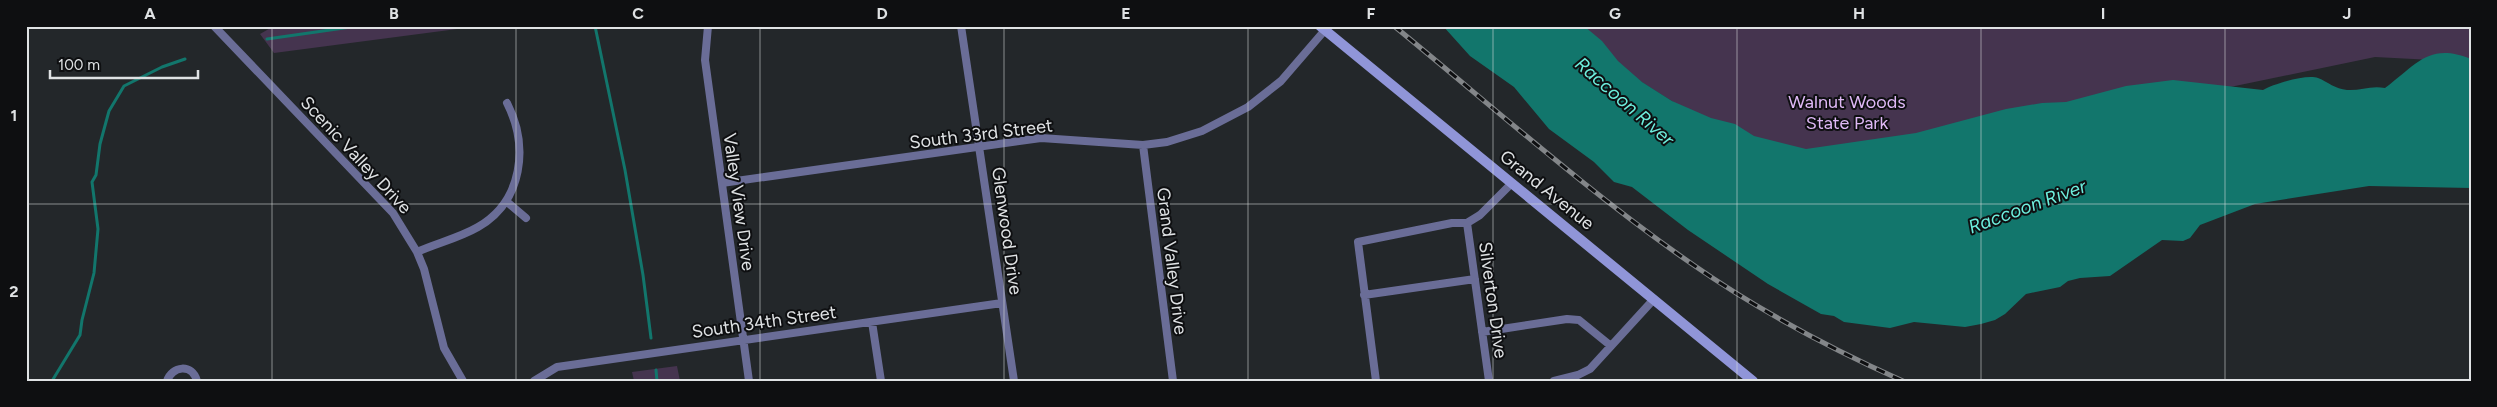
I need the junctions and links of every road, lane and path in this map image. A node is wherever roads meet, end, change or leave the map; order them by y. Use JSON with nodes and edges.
{"nodes":[{"id":1,"x":214,"y":26,"type":"edge"},
{"id":2,"x":708,"y":26,"type":"edge"},
{"id":3,"x":961,"y":26,"type":"edge"},
{"id":4,"x":1322,"y":28,"type":"edge"},
{"id":5,"x":507,"y":103,"type":"dead end"},
{"id":6,"x":1142,"y":146,"type":"junction"},
{"id":7,"x":980,"y":147,"type":"junction"},
{"id":8,"x":1512,"y":182,"type":"junction"},
{"id":9,"x":722,"y":184,"type":"junction"},
{"id":10,"x":506,"y":201,"type":"junction"},
{"id":11,"x":526,"y":218,"type":"dead end"},
{"id":12,"x":1467,"y":224,"type":"junction"},
{"id":13,"x":417,"y":252,"type":"junction"},
{"id":14,"x":1475,"y":279,"type":"junction"},
{"id":15,"x":1364,"y":295,"type":"junction"},
{"id":16,"x":1654,"y":299,"type":"junction"},
{"id":17,"x":1002,"y":303,"type":"junction"},
{"id":18,"x":872,"y":322,"type":"junction"},
{"id":19,"x":1482,"y":332,"type":"junction"},
{"id":20,"x":743,"y":340,"type":"junction"},
{"id":21,"x":1611,"y":346,"type":"junction"},
{"id":22,"x":167,"y":381,"type":"edge"},
{"id":23,"x":197,"y":381,"type":"edge"},
{"id":24,"x":463,"y":381,"type":"edge"},
{"id":25,"x":534,"y":381,"type":"edge"},
{"id":26,"x":749,"y":381,"type":"edge"},
{"id":27,"x":881,"y":381,"type":"edge"},
{"id":28,"x":1014,"y":381,"type":"edge"},
{"id":29,"x":1173,"y":381,"type":"edge"},
{"id":30,"x":1376,"y":381,"type":"edge"},
{"id":31,"x":1489,"y":381,"type":"edge"},
{"id":32,"x":1554,"y":381,"type":"edge"},
{"id":33,"x":1753,"y":381,"type":"edge"}],
"edges":[{"from":1,"to":13,"type":"street","name":"Scenic Valley Drive"},
{"from":2,"to":9,"type":"street","name":"Valley View Drive"},
{"from":3,"to":7,"type":"street","name":"Glenwood Drive"},
{"from":4,"to":6,"type":"street","name":"South 33rd Street"},
{"from":4,"to":8,"type":"main road","name":"Grand Avenue"},
{"from":5,"to":10,"type":"street"},
{"from":6,"to":7,"type":"street","name":"South 33rd Street"},
{"from":6,"to":29,"type":"street","name":"Grand Valley Drive"},
{"from":7,"to":9,"type":"street","name":"South 33rd Street"},
{"from":7,"to":17,"type":"street","name":"Glenwood Drive"},
{"from":8,"to":12,"type":"street"},
{"from":8,"to":16,"type":"main road","name":"Grand Avenue"},
{"from":9,"to":20,"type":"street","name":"Valley View Drive"},
{"from":10,"to":11,"type":"street"},
{"from":10,"to":13,"type":"street"},
{"from":12,"to":14,"type":"street","name":"Silverton Drive"},
{"from":12,"to":15,"type":"street"},
{"from":13,"to":24,"type":"street","name":"Scenic Valley Drive"},
{"from":14,"to":15,"type":"street"},
{"from":14,"to":19,"type":"street","name":"Silverton Drive"},
{"from":15,"to":30,"type":"street"},
{"from":16,"to":21,"type":"street"},
{"from":16,"to":33,"type":"main road","name":"Grand Avenue"},
{"from":17,"to":18,"type":"street","name":"South 34th Street"},
{"from":17,"to":28,"type":"street","name":"Glenwood Drive"},
{"from":18,"to":20,"type":"street","name":"South 34th Street"},
{"from":18,"to":27,"type":"street"},
{"from":19,"to":21,"type":"street"},
{"from":19,"to":31,"type":"street","name":"Silverton Drive"},
{"from":20,"to":25,"type":"street","name":"South 34th Street"},
{"from":20,"to":26,"type":"street","name":"Valley View Drive"},
{"from":21,"to":32,"type":"street"},
{"from":22,"to":23,"type":"street"}]}
